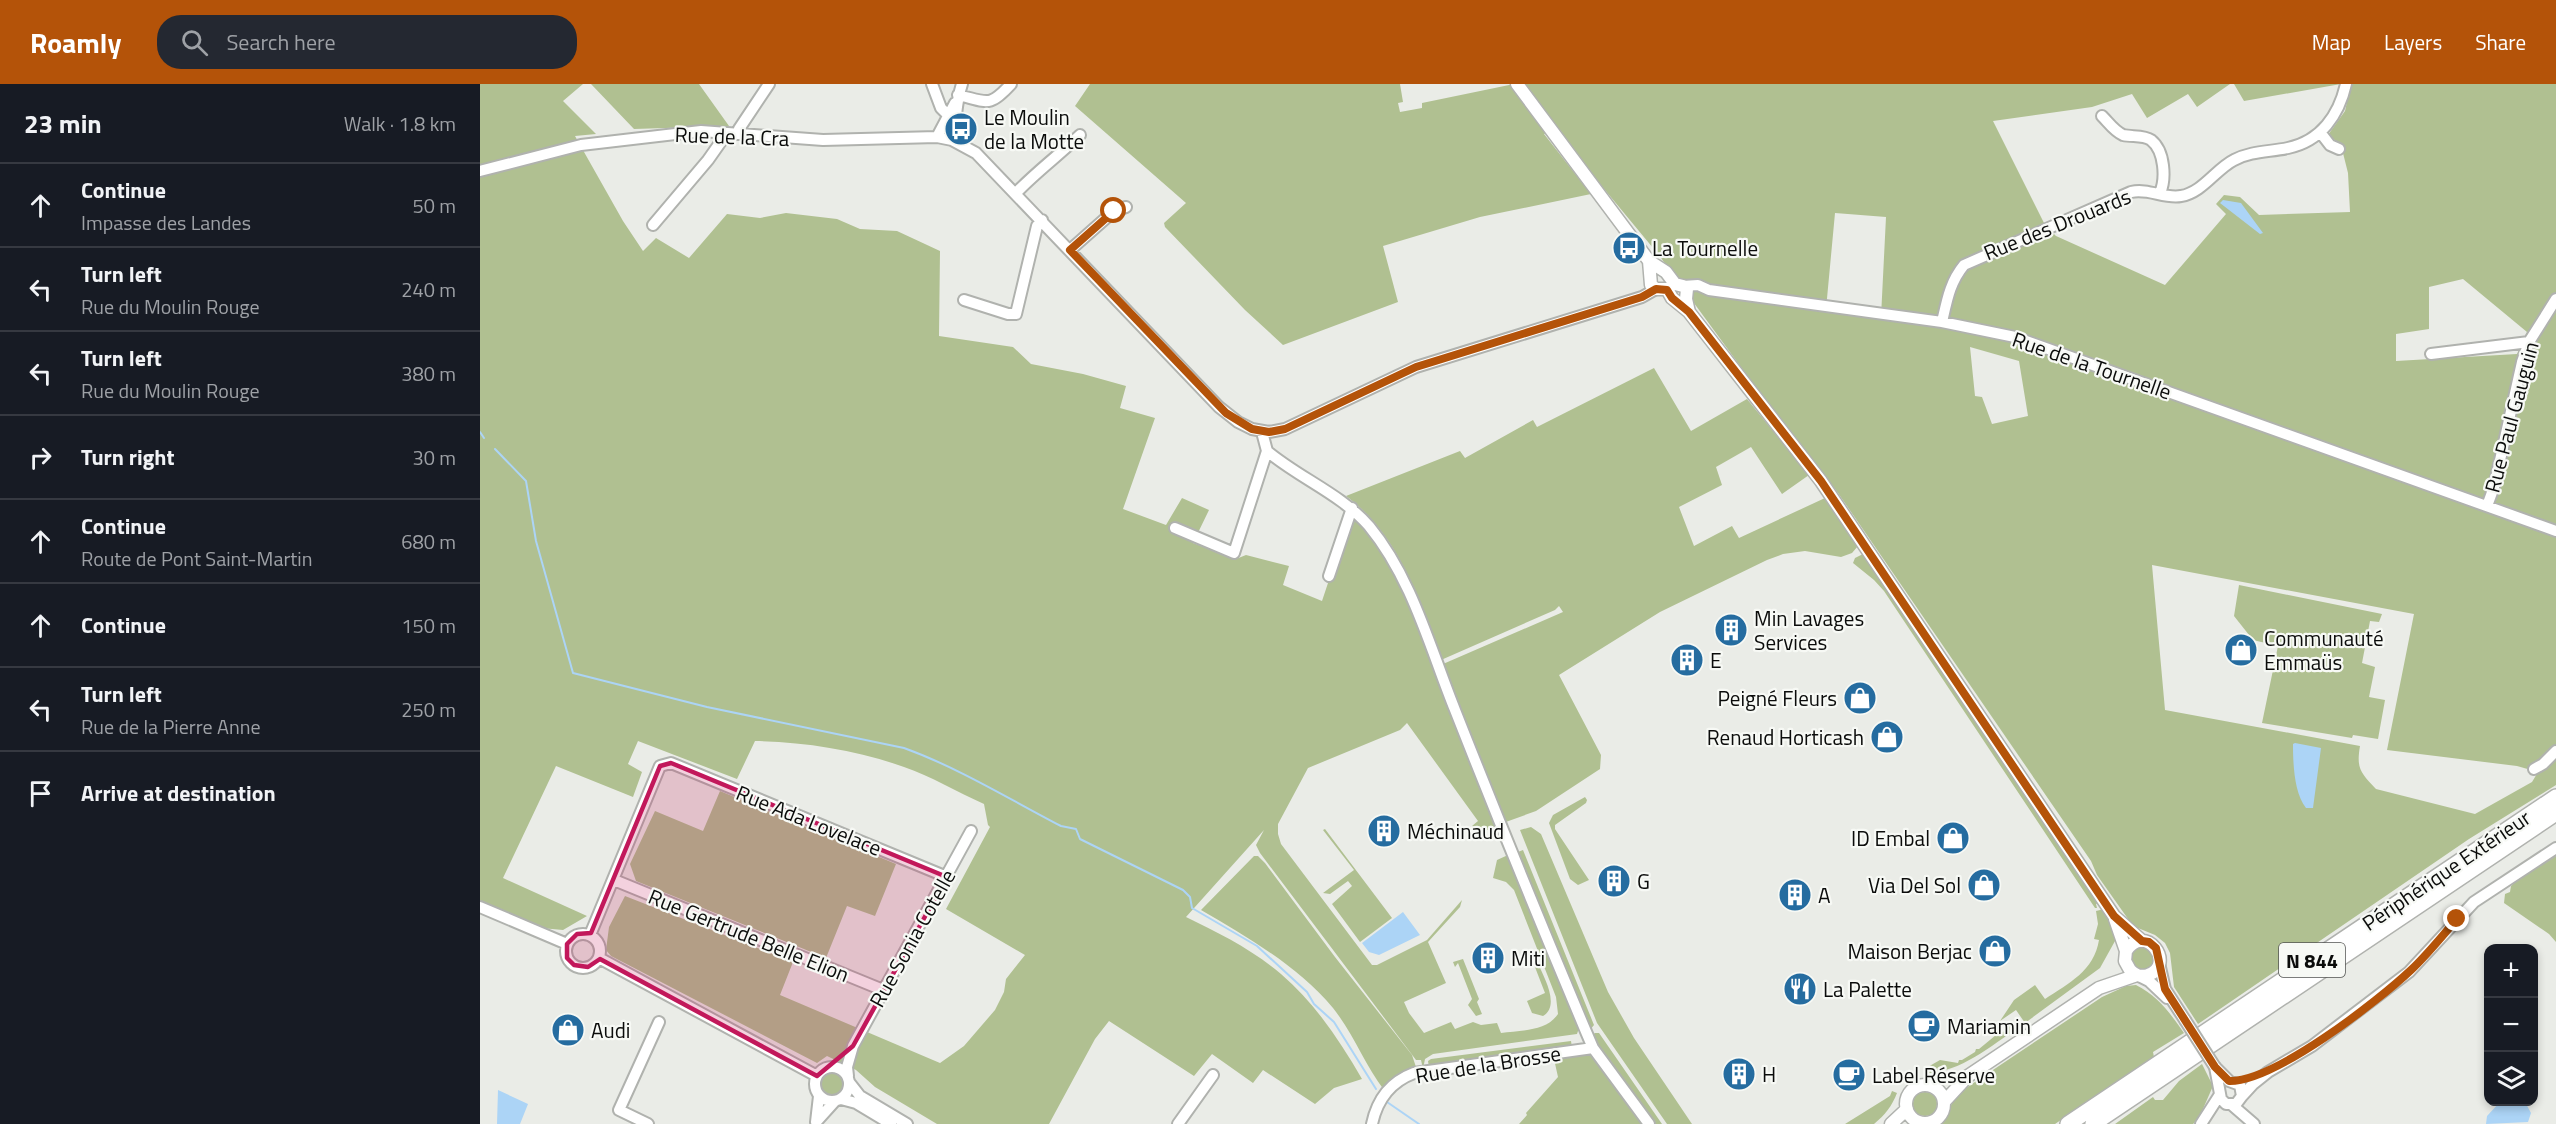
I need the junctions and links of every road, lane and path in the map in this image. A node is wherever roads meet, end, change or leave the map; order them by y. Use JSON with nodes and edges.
{"nodes":[{"id":1,"x":769,"y":84,"type":"edge"},
{"id":2,"x":932,"y":84,"type":"edge"},
{"id":3,"x":1011,"y":84,"type":"edge"},
{"id":4,"x":1517,"y":84,"type":"edge"},
{"id":5,"x":2346,"y":84,"type":"edge"},
{"id":6,"x":959,"y":94,"type":"edge"},
{"id":7,"x":948,"y":115,"type":"junction"},
{"id":8,"x":2103,"y":116,"type":"dead end"},
{"id":9,"x":2320,"y":132,"type":"junction"},
{"id":10,"x":727,"y":133,"type":"junction"},
{"id":11,"x":739,"y":133,"type":"junction"},
{"id":12,"x":1080,"y":135,"type":"dead end"},
{"id":13,"x":937,"y":138,"type":"junction"},
{"id":14,"x":952,"y":140,"type":"junction"},
{"id":15,"x":2339,"y":149,"type":"dead end"},
{"id":16,"x":480,"y":171,"type":"edge"},
{"id":17,"x":1016,"y":193,"type":"junction"},
{"id":18,"x":2160,"y":193,"type":"junction"},
{"id":19,"x":1126,"y":207,"type":"dead end"},
{"id":20,"x":1042,"y":220,"type":"junction"},
{"id":21,"x":653,"y":225,"type":"dead end"},
{"id":22,"x":1070,"y":250,"type":"junction"},
{"id":23,"x":1653,"y":275,"type":"junction"},
{"id":24,"x":1684,"y":298,"type":"junction"},
{"id":25,"x":2556,"y":299,"type":"edge"},
{"id":26,"x":964,"y":300,"type":"dead end"},
{"id":27,"x":1942,"y":322,"type":"junction"},
{"id":28,"x":2529,"y":342,"type":"junction"},
{"id":29,"x":2431,"y":354,"type":"dead end"},
{"id":30,"x":1262,"y":432,"type":"junction"},
{"id":31,"x":1267,"y":451,"type":"junction"},
{"id":32,"x":2487,"y":506,"type":"junction"},
{"id":33,"x":1352,"y":508,"type":"junction"},
{"id":34,"x":1175,"y":528,"type":"dead end"},
{"id":35,"x":2556,"y":531,"type":"edge"},
{"id":36,"x":1329,"y":576,"type":"dead end"},
{"id":37,"x":2556,"y":751,"type":"edge"},
{"id":38,"x":2534,"y":769,"type":"dead end"},
{"id":39,"x":2556,"y":797,"type":"edge"},
{"id":40,"x":2556,"y":813,"type":"edge"},
{"id":41,"x":971,"y":831,"type":"dead end"},
{"id":42,"x":2556,"y":848,"type":"edge"},
{"id":43,"x":947,"y":877,"type":"junction"},
{"id":44,"x":614,"y":880,"type":"junction"},
{"id":45,"x":480,"y":907,"type":"edge"},
{"id":46,"x":2114,"y":916,"type":"junction"},
{"id":47,"x":591,"y":935,"type":"junction"},
{"id":48,"x":2142,"y":941,"type":"junction"},
{"id":49,"x":567,"y":944,"type":"junction"},
{"id":50,"x":2126,"y":955,"type":"junction"},
{"id":51,"x":599,"y":958,"type":"junction"},
{"id":52,"x":2159,"y":963,"type":"junction"},
{"id":53,"x":2138,"y":975,"type":"junction"},
{"id":54,"x":2099,"y":988,"type":"junction"},
{"id":55,"x":883,"y":990,"type":"junction"},
{"id":56,"x":2174,"y":1004,"type":"junction"},
{"id":57,"x":659,"y":1023,"type":"dead end"},
{"id":58,"x":853,"y":1046,"type":"junction"},
{"id":59,"x":1593,"y":1048,"type":"junction"},
{"id":60,"x":833,"y":1067,"type":"junction"},
{"id":61,"x":2268,"y":1072,"type":"junction"},
{"id":62,"x":1213,"y":1075,"type":"dead end"},
{"id":63,"x":817,"y":1076,"type":"junction"},
{"id":64,"x":1968,"y":1076,"type":"junction"},
{"id":65,"x":848,"y":1079,"type":"junction"},
{"id":66,"x":2225,"y":1086,"type":"junction"},
{"id":67,"x":1935,"y":1088,"type":"junction"},
{"id":68,"x":819,"y":1096,"type":"junction"},
{"id":69,"x":838,"y":1100,"type":"junction"},
{"id":70,"x":2237,"y":1101,"type":"junction"},
{"id":71,"x":1944,"y":1102,"type":"junction"},
{"id":72,"x":1907,"y":1109,"type":"junction"},
{"id":73,"x":1911,"y":1122,"type":"edge"},
{"id":74,"x":815,"y":1123,"type":"edge"},
{"id":75,"x":648,"y":1124,"type":"edge"},
{"id":76,"x":891,"y":1124,"type":"edge"},
{"id":77,"x":907,"y":1124,"type":"edge"},
{"id":78,"x":1178,"y":1124,"type":"edge"},
{"id":79,"x":1372,"y":1124,"type":"edge"},
{"id":80,"x":1649,"y":1124,"type":"edge"},
{"id":81,"x":1891,"y":1124,"type":"edge"},
{"id":82,"x":2068,"y":1124,"type":"edge"},
{"id":83,"x":2093,"y":1124,"type":"edge"},
{"id":84,"x":2203,"y":1124,"type":"edge"},
{"id":85,"x":2254,"y":1124,"type":"edge"}],
"edges":[{"from":1,"to":11,"type":"street"},
{"from":2,"to":7,"type":"street"},
{"from":3,"to":6,"type":"street"},
{"from":4,"to":23,"type":"main road"},
{"from":5,"to":9,"type":"street","name":"Rue des Drouards"},
{"from":6,"to":7,"type":"street"},
{"from":6,"to":14,"type":"street"},
{"from":7,"to":13,"type":"street"},
{"from":8,"to":18,"type":"street"},
{"from":9,"to":15,"type":"street"},
{"from":9,"to":18,"type":"street","name":"Rue des Drouards"},
{"from":10,"to":11,"type":"street","name":"Rue de la Cra"},
{"from":10,"to":16,"type":"street","name":"Rue de la Cra"},
{"from":10,"to":21,"type":"street"},
{"from":11,"to":13,"type":"street","name":"Rue de la Cra"},
{"from":12,"to":17,"type":"street"},
{"from":13,"to":14,"type":"street","name":"Rue de la Cra"},
{"from":14,"to":17,"type":"street"},
{"from":17,"to":20,"type":"street"},
{"from":18,"to":27,"type":"street","name":"Rue des Drouards"},
{"from":19,"to":22,"type":"street"},
{"from":20,"to":22,"type":"street"},
{"from":20,"to":26,"type":"street"},
{"from":22,"to":30,"type":"street"},
{"from":23,"to":24,"type":"main road"},
{"from":23,"to":24,"type":"main road"},
{"from":23,"to":30,"type":"street"},
{"from":24,"to":27,"type":"street","name":"Rue de la Tournelle"},
{"from":24,"to":46,"type":"main road"},
{"from":25,"to":28,"type":"street","name":"Rue Paul Gauguin"},
{"from":27,"to":32,"type":"street","name":"Rue de la Tournelle"},
{"from":28,"to":29,"type":"street"},
{"from":28,"to":32,"type":"street","name":"Rue Paul Gauguin"},
{"from":30,"to":31,"type":"street"},
{"from":31,"to":33,"type":"street"},
{"from":31,"to":34,"type":"street"},
{"from":32,"to":35,"type":"street","name":"Rue de la Tournelle"},
{"from":33,"to":36,"type":"street"},
{"from":33,"to":59,"type":"street"},
{"from":37,"to":38,"type":"street"},
{"from":39,"to":82,"type":"highway","name":"Périphérique Extérieur","number":"N 844"},
{"from":40,"to":83,"type":"highway","number":"N 844"},
{"from":41,"to":43,"type":"street","name":"Rue Sonia Cotelle"},
{"from":42,"to":61,"type":"street"},
{"from":43,"to":44,"type":"street","name":"Rue Ada Lovelace"},
{"from":43,"to":55,"type":"street","name":"Rue Sonia Cotelle"},
{"from":44,"to":47,"type":"street"},
{"from":44,"to":55,"type":"street","name":"Rue Gertrude Belle Elion"},
{"from":45,"to":49,"type":"street"},
{"from":46,"to":48,"type":"main road"},
{"from":46,"to":50,"type":"main road"},
{"from":47,"to":49,"type":"street"},
{"from":47,"to":51,"type":"street"},
{"from":48,"to":50,"type":"main road"},
{"from":48,"to":52,"type":"main road"},
{"from":49,"to":51,"type":"street"},
{"from":50,"to":53,"type":"main road"},
{"from":50,"to":54,"type":"main road"},
{"from":51,"to":63,"type":"street"},
{"from":52,"to":53,"type":"main road"},
{"from":52,"to":56,"type":"street"},
{"from":53,"to":54,"type":"main road"},
{"from":53,"to":56,"type":"street"},
{"from":54,"to":64,"type":"main road"},
{"from":55,"to":58,"type":"street","name":"Rue Sonia Cotelle"},
{"from":56,"to":66,"type":"street","bridge":true},
{"from":57,"to":75,"type":"street"},
{"from":58,"to":60,"type":"street"},
{"from":58,"to":65,"type":"street"},
{"from":59,"to":79,"type":"street","name":"Rue de la Brosse"},
{"from":59,"to":80,"type":"street"},
{"from":60,"to":63,"type":"street"},
{"from":60,"to":65,"type":"street"},
{"from":61,"to":66,"type":"street"},
{"from":61,"to":70,"type":"street"},
{"from":62,"to":78,"type":"street"},
{"from":63,"to":68,"type":"street"},
{"from":64,"to":67,"type":"main road"},
{"from":64,"to":71,"type":"main road"},
{"from":65,"to":69,"type":"street"},
{"from":65,"to":77,"type":"street"},
{"from":66,"to":70,"type":"street"},
{"from":66,"to":70,"type":"street"},
{"from":66,"to":84,"type":"street"},
{"from":67,"to":71,"type":"main road"},
{"from":67,"to":72,"type":"main road"},
{"from":68,"to":69,"type":"street"},
{"from":68,"to":74,"type":"street"},
{"from":69,"to":74,"type":"street"},
{"from":69,"to":76,"type":"street"},
{"from":70,"to":84,"type":"street"},
{"from":70,"to":85,"type":"street"},
{"from":71,"to":73,"type":"main road"},
{"from":72,"to":73,"type":"main road"},
{"from":72,"to":81,"type":"main road"}]}
